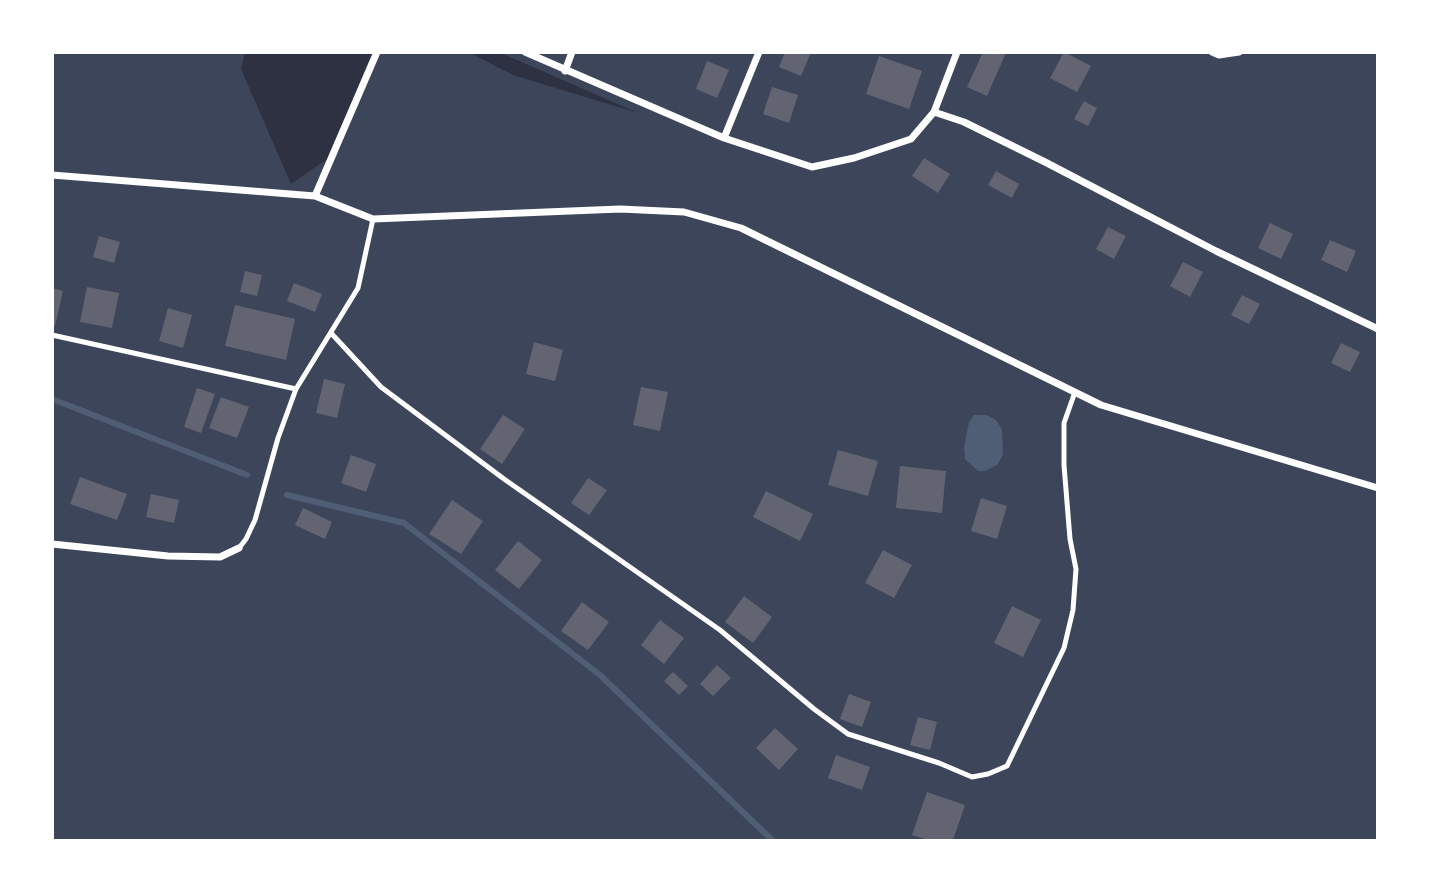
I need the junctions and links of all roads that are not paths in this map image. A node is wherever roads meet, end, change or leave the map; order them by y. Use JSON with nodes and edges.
{"nodes":[{"id":1,"x":376,"y":52,"type":"edge"},
{"id":2,"x":525,"y":52,"type":"edge"},
{"id":3,"x":572,"y":52,"type":"edge"},
{"id":4,"x":759,"y":52,"type":"edge"},
{"id":5,"x":957,"y":52,"type":"edge"},
{"id":6,"x":1212,"y":52,"type":"edge"},
{"id":7,"x":1239,"y":52,"type":"edge"},
{"id":8,"x":565,"y":71,"type":"junction"},
{"id":9,"x":934,"y":111,"type":"junction"},
{"id":10,"x":724,"y":138,"type":"junction"},
{"id":11,"x":52,"y":175,"type":"edge"},
{"id":12,"x":315,"y":196,"type":"junction"},
{"id":13,"x":373,"y":219,"type":"junction"},
{"id":14,"x":1377,"y":329,"type":"edge"},
{"id":15,"x":331,"y":333,"type":"junction"},
{"id":16,"x":52,"y":335,"type":"edge"},
{"id":17,"x":296,"y":389,"type":"junction"},
{"id":18,"x":1075,"y":392,"type":"junction"},
{"id":19,"x":1377,"y":488,"type":"edge"},
{"id":20,"x":52,"y":544,"type":"edge"},
{"id":21,"x":239,"y":548,"type":"joint"}],
"edges":[{"from":1,"to":12,"type":"street"},
{"from":2,"to":8,"type":"street"},
{"from":3,"to":8,"type":"street"},
{"from":4,"to":10,"type":"street"},
{"from":5,"to":9,"type":"street"},
{"from":6,"to":7,"type":"street"},
{"from":8,"to":10,"type":"street"},
{"from":9,"to":10,"type":"street"},
{"from":9,"to":14,"type":"street"},
{"from":11,"to":12,"type":"street"},
{"from":12,"to":13,"type":"street"},
{"from":13,"to":15,"type":"lane"},
{"from":13,"to":18,"type":"street"},
{"from":15,"to":17,"type":"lane"},
{"from":15,"to":18,"type":"lane"},
{"from":16,"to":17,"type":"lane"},
{"from":17,"to":21,"type":"lane"},
{"from":18,"to":19,"type":"street"},
{"from":20,"to":21,"type":"street"}]}
